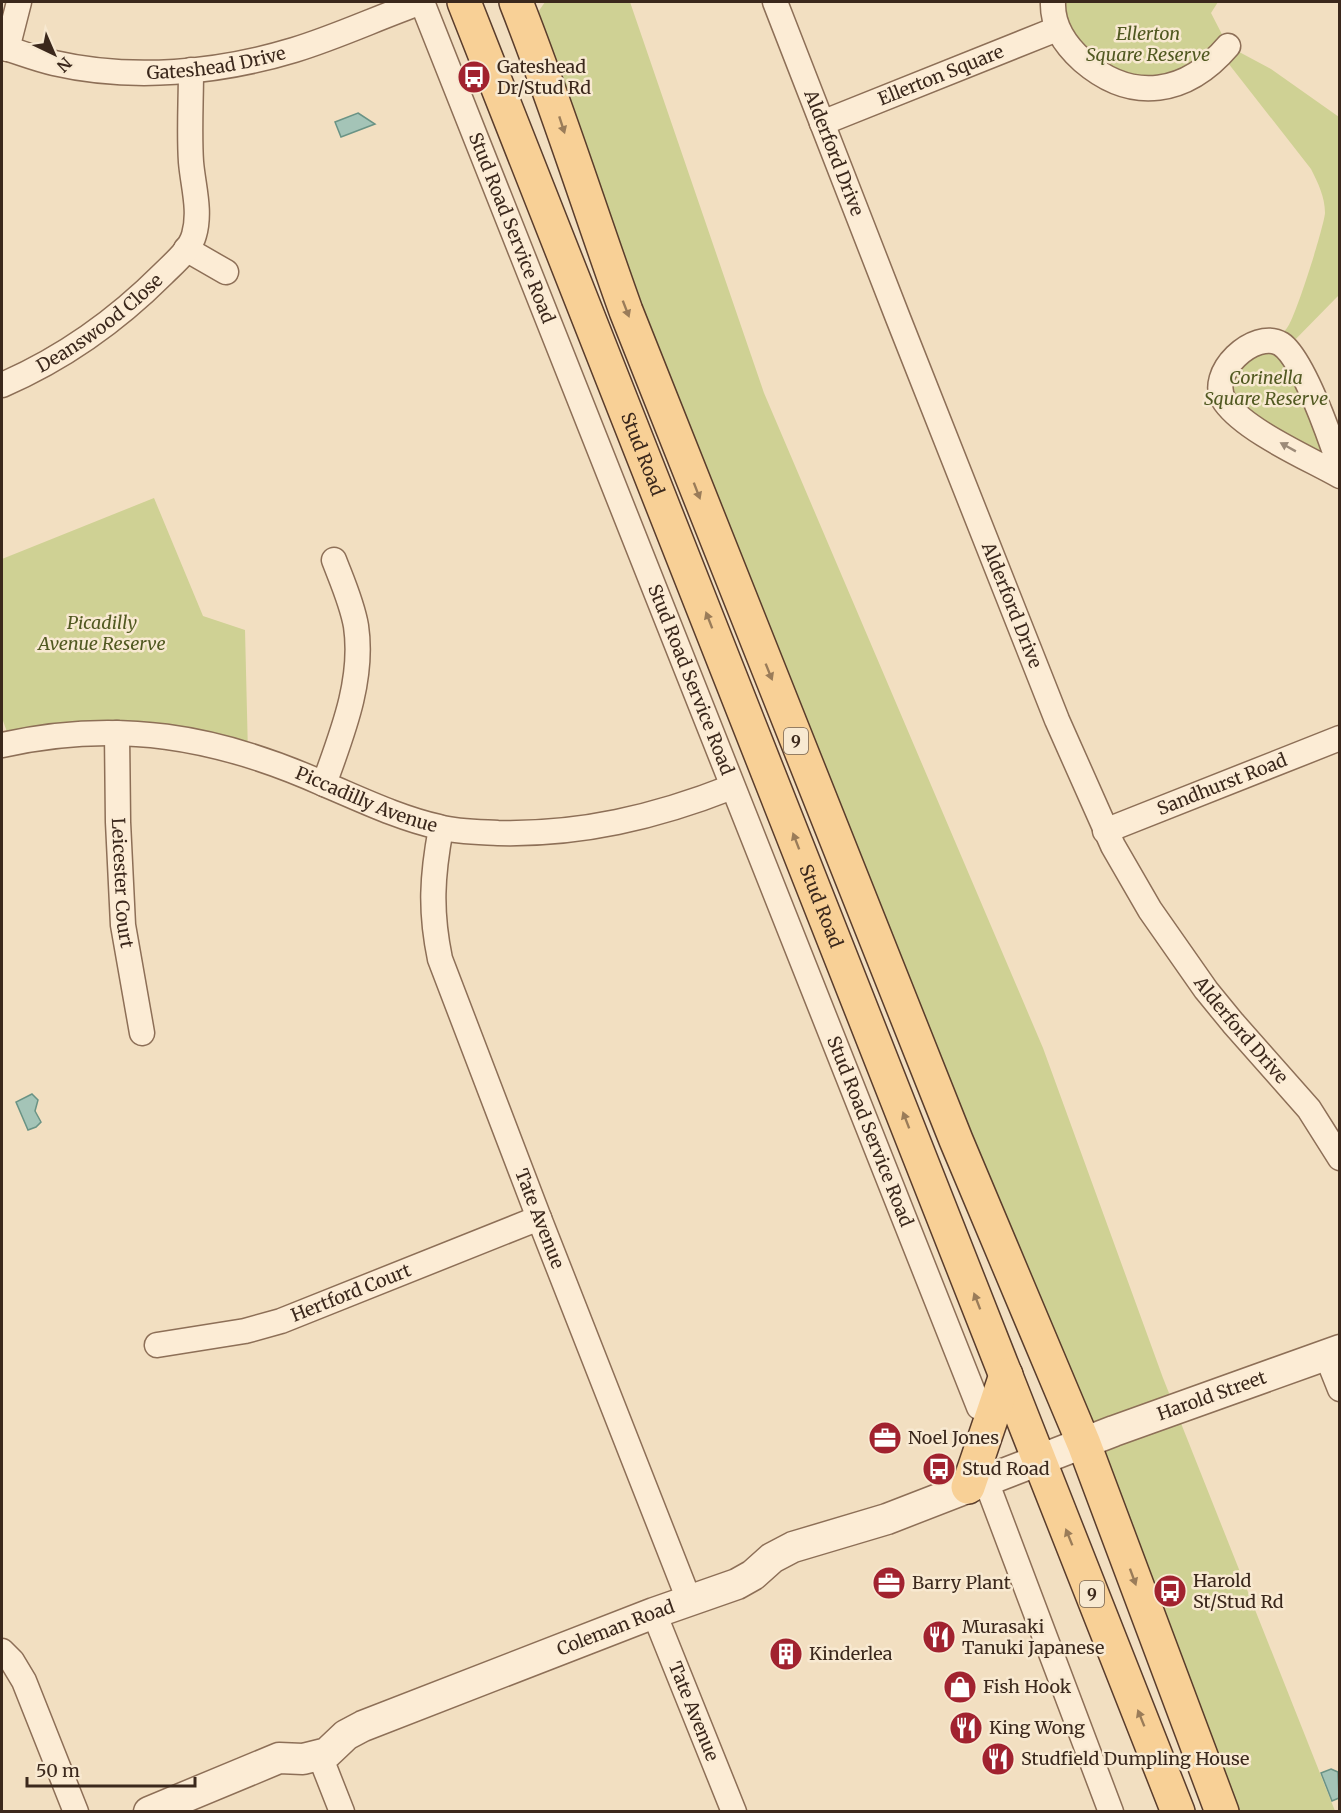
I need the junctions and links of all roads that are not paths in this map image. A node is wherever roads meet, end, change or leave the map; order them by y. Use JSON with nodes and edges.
{"nodes":[{"id":1,"x":19,"y":2,"type":"edge"},
{"id":2,"x":422,"y":2,"type":"edge"},
{"id":3,"x":464,"y":2,"type":"edge"},
{"id":4,"x":544,"y":2,"type":"edge"},
{"id":5,"x":775,"y":2,"type":"edge"},
{"id":6,"x":1053,"y":2,"type":"edge"},
{"id":7,"x":522,"y":16,"type":"edge"},
{"id":8,"x":1057,"y":29,"type":"junction"},
{"id":9,"x":1228,"y":46,"type":"dead end"},
{"id":10,"x":4,"y":48,"type":"edge"},
{"id":11,"x":190,"y":70,"type":"junction"},
{"id":12,"x":822,"y":123,"type":"junction"},
{"id":13,"x":186,"y":249,"type":"junction"},
{"id":14,"x":226,"y":272,"type":"dead end"},
{"id":15,"x":2,"y":385,"type":"edge"},
{"id":16,"x":1340,"y":467,"type":"edge"},
{"id":17,"x":1340,"y":476,"type":"edge"},
{"id":18,"x":334,"y":560,"type":"dead end"},
{"id":19,"x":117,"y":733,"type":"junction"},
{"id":20,"x":1340,"y":738,"type":"edge"},
{"id":21,"x":2,"y":745,"type":"edge"},
{"id":22,"x":324,"y":784,"type":"junction"},
{"id":23,"x":732,"y":787,"type":"junction"},
{"id":24,"x":441,"y":828,"type":"junction"},
{"id":25,"x":1105,"y":831,"type":"junction"},
{"id":26,"x":142,"y":1032,"type":"dead end"},
{"id":27,"x":1340,"y":1158,"type":"edge"},
{"id":28,"x":539,"y":1218,"type":"junction"},
{"id":29,"x":993,"y":1342,"type":"junction"},
{"id":30,"x":157,"y":1345,"type":"dead end"},
{"id":31,"x":1333,"y":1352,"type":"edge"},
{"id":32,"x":958,"y":1357,"type":"junction"},
{"id":33,"x":1006,"y":1376,"type":"junction"},
{"id":34,"x":1340,"y":1389,"type":"edge"},
{"id":35,"x":979,"y":1407,"type":"dead end"},
{"id":36,"x":1084,"y":1444,"type":"junction"},
{"id":37,"x":1039,"y":1460,"type":"junction"},
{"id":38,"x":977,"y":1484,"type":"junction"},
{"id":39,"x":689,"y":1600,"type":"junction"},
{"id":40,"x":654,"y":1613,"type":"junction"},
{"id":41,"x":2,"y":1651,"type":"edge"},
{"id":42,"x":320,"y":1756,"type":"junction"},
{"id":43,"x":76,"y":1812,"type":"edge"},
{"id":44,"x":149,"y":1812,"type":"edge"},
{"id":45,"x":342,"y":1812,"type":"edge"},
{"id":46,"x":734,"y":1812,"type":"edge"},
{"id":47,"x":1111,"y":1812,"type":"edge"},
{"id":48,"x":1178,"y":1812,"type":"edge"},
{"id":49,"x":1222,"y":1812,"type":"edge"}],
"edges":[{"from":1,"to":10,"type":"street"},
{"from":2,"to":11,"type":"street","name":"Gateshead Drive"},
{"from":2,"to":23,"type":"street","name":"Stud Road Service Road"},
{"from":29,"to":3,"type":"main road","name":"Stud Road","number":"9","one_way":true},
{"from":4,"to":7,"type":"main road"},
{"from":5,"to":12,"type":"street","name":"Alderford Drive"},
{"from":6,"to":8,"type":"street"},
{"from":7,"to":36,"type":"main road","name":"Stud Road","number":"9","one_way":true},
{"from":8,"to":9,"type":"street"},
{"from":8,"to":12,"type":"street","name":"Ellerton Square"},
{"from":10,"to":11,"type":"street","name":"Gateshead Drive"},
{"from":11,"to":13,"type":"street","name":"Deanswood Close"},
{"from":12,"to":25,"type":"street","name":"Alderford Drive"},
{"from":13,"to":14,"type":"street"},
{"from":13,"to":15,"type":"street","name":"Deanswood Close"},
{"from":17,"to":16,"type":"street","one_way":true},
{"from":18,"to":22,"type":"street"},
{"from":19,"to":21,"type":"street","name":"Piccadilly Avenue"},
{"from":19,"to":22,"type":"street","name":"Piccadilly Avenue"},
{"from":19,"to":26,"type":"street","name":"Leicester Court"},
{"from":20,"to":25,"type":"street","name":"Sandhurst Road"},
{"from":22,"to":24,"type":"street","name":"Piccadilly Avenue"},
{"from":23,"to":24,"type":"street","name":"Piccadilly Avenue"},
{"from":23,"to":32,"type":"street","name":"Stud Road Service Road"},
{"from":24,"to":28,"type":"street","name":"Tate Avenue"},
{"from":25,"to":27,"type":"street","name":"Alderford Drive"},
{"from":28,"to":30,"type":"street","name":"Hertford Court"},
{"from":28,"to":39,"type":"street","name":"Tate Avenue"},
{"from":29,"to":32,"type":"street"},
{"from":29,"to":33,"type":"main road","name":"Stud Road","number":"9"},
{"from":31,"to":34,"type":"street"},
{"from":31,"to":36,"type":"street","name":"Harold Street"},
{"from":32,"to":35,"type":"street","name":"Stud Road Service Road"},
{"from":33,"to":37,"type":"main road","name":"Stud Road","number":"9"},
{"from":33,"to":38,"type":"main road"},
{"from":36,"to":37,"type":"street","name":"Coleman Road"},
{"from":36,"to":49,"type":"main road","name":"Stud Road","number":"9","one_way":true},
{"from":37,"to":38,"type":"street","name":"Coleman Road"},
{"from":48,"to":37,"type":"main road","name":"Stud Road","number":"9","one_way":true},
{"from":38,"to":39,"type":"street","name":"Coleman Road"},
{"from":38,"to":47,"type":"street"},
{"from":39,"to":40,"type":"street","name":"Coleman Road"},
{"from":40,"to":42,"type":"street","name":"Coleman Road"},
{"from":40,"to":46,"type":"street","name":"Tate Avenue"},
{"from":41,"to":43,"type":"street"},
{"from":42,"to":44,"type":"street"},
{"from":42,"to":45,"type":"street"}]}
